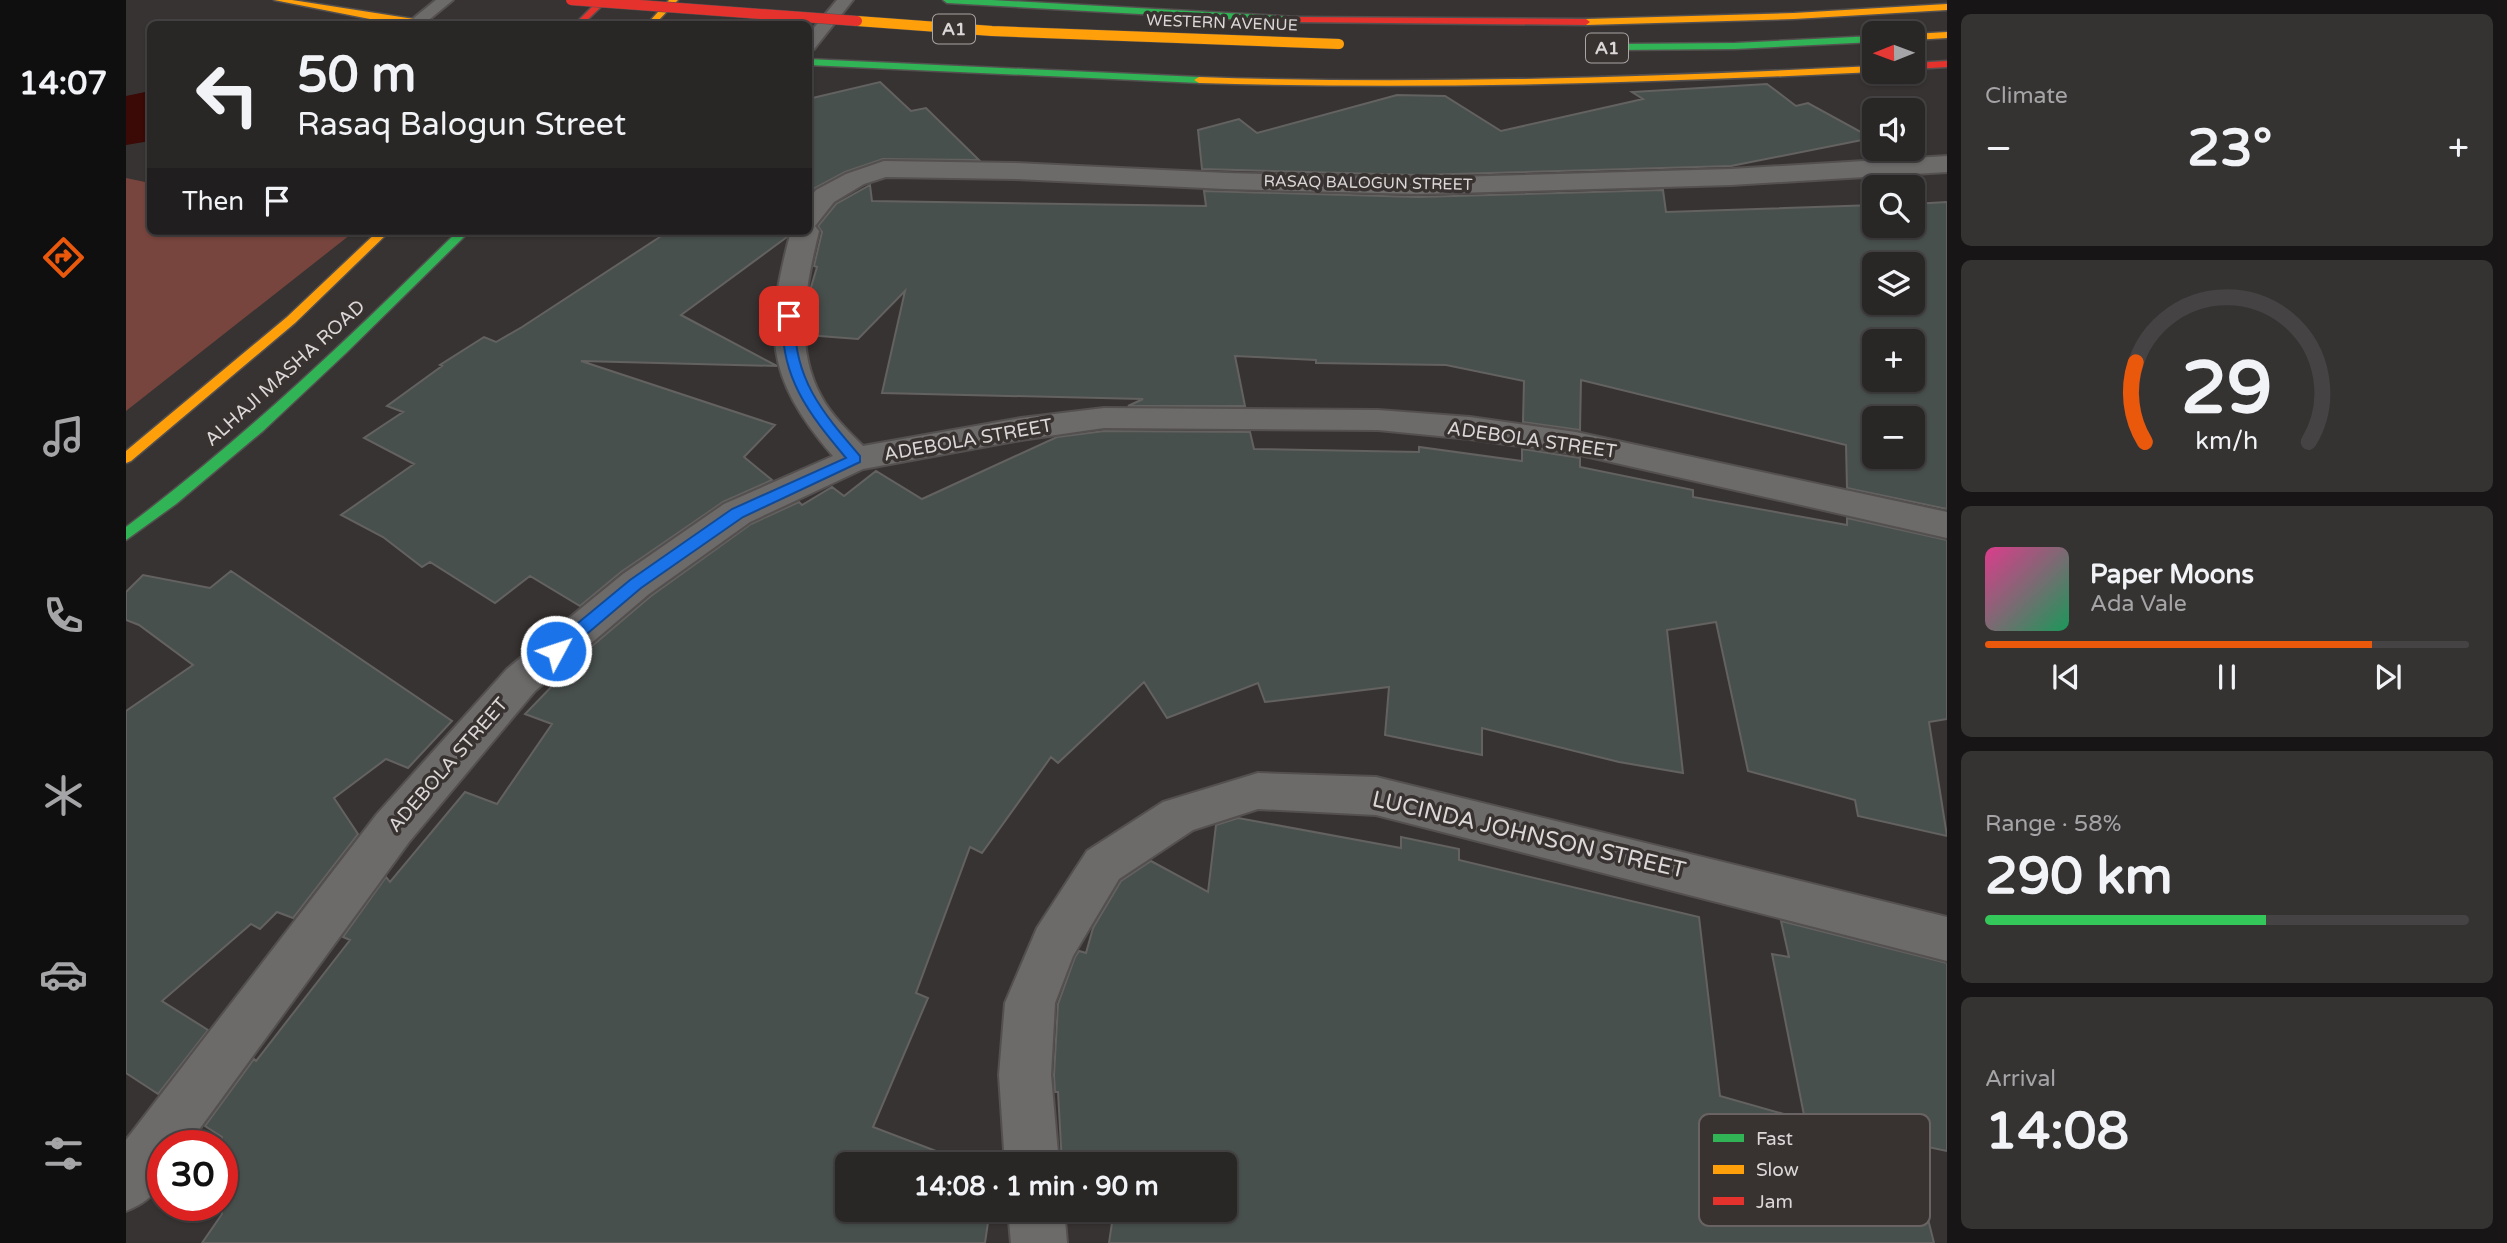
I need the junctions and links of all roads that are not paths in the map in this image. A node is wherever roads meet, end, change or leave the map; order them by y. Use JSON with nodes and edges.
{"nodes":[{"id":1,"x":278,"y":0,"type":"edge"},
{"id":2,"x":445,"y":0,"type":"edge"},
{"id":3,"x":570,"y":0,"type":"edge"},
{"id":4,"x":604,"y":0,"type":"edge"},
{"id":5,"x":674,"y":0,"type":"edge"},
{"id":6,"x":845,"y":0,"type":"edge"},
{"id":7,"x":947,"y":0,"type":"edge"},
{"id":8,"x":1947,"y":7,"type":"edge"},
{"id":9,"x":420,"y":20,"type":"junction"},
{"id":10,"x":388,"y":21,"type":"edge"},
{"id":11,"x":406,"y":21,"type":"edge"},
{"id":12,"x":426,"y":21,"type":"edge"},
{"id":13,"x":582,"y":21,"type":"edge"},
{"id":14,"x":654,"y":21,"type":"edge"},
{"id":15,"x":1947,"y":34,"type":"edge"},
{"id":16,"x":1925,"y":36,"type":"edge"},
{"id":17,"x":1862,"y":40,"type":"edge"},
{"id":18,"x":812,"y":41,"type":"edge"},
{"id":19,"x":1346,"y":44,"type":"dead end"},
{"id":20,"x":1600,"y":48,"type":"dead end"},
{"id":21,"x":812,"y":62,"type":"edge"},
{"id":22,"x":1947,"y":64,"type":"edge"},
{"id":23,"x":860,"y":65,"type":"junction"},
{"id":24,"x":1925,"y":65,"type":"edge"},
{"id":25,"x":1862,"y":70,"type":"edge"},
{"id":26,"x":812,"y":71,"type":"edge"},
{"id":27,"x":1947,"y":164,"type":"edge"},
{"id":28,"x":812,"y":214,"type":"edge"},
{"id":29,"x":380,"y":235,"type":"edge"},
{"id":30,"x":460,"y":235,"type":"edge"},
{"id":31,"x":804,"y":235,"type":"edge"},
{"id":32,"x":126,"y":458,"type":"edge"},
{"id":33,"x":855,"y":459,"type":"junction"},
{"id":34,"x":188,"y":490,"type":"junction"},
{"id":35,"x":1947,"y":525,"type":"edge"},
{"id":36,"x":126,"y":535,"type":"edge"},
{"id":37,"x":126,"y":548,"type":"edge"},
{"id":38,"x":1947,"y":939,"type":"edge"},
{"id":39,"x":1031,"y":1152,"type":"edge"},
{"id":40,"x":126,"y":1184,"type":"edge"},
{"id":41,"x":1037,"y":1222,"type":"edge"},
{"id":42,"x":1039,"y":1243,"type":"edge"}],
"edges":[{"from":1,"to":10,"type":"main road"},
{"from":2,"to":9,"type":"lane"},
{"from":3,"to":19,"type":"main road","name":"WESTERN AVENUE","number":"A1","bridge":true},
{"from":4,"to":13,"type":"main road"},
{"from":5,"to":14,"type":"main road"},
{"from":6,"to":18,"type":"lane"},
{"from":7,"to":8,"type":"main road","name":"WESTERN AVENUE","number":"A1"},
{"from":9,"to":11,"type":"main road"},
{"from":9,"to":12,"type":"main road"},
{"from":15,"to":16,"type":"main road"},
{"from":17,"to":20,"type":"main road","number":"A1"},
{"from":21,"to":23,"type":"main road"},
{"from":22,"to":24,"type":"main road"},
{"from":23,"to":25,"type":"main road"},
{"from":23,"to":26,"type":"main road"},
{"from":27,"to":28,"type":"street","name":"RASAQ BALOGUN STREET"},
{"from":29,"to":32,"type":"main road","name":"ALHAJI MASHA ROAD"},
{"from":30,"to":34,"type":"main road","name":"ALHAJI MASHA ROAD"},
{"from":31,"to":33,"type":"street"},
{"from":33,"to":35,"type":"street","name":"ADEBOLA STREET"},
{"from":33,"to":40,"type":"street","name":"ADEBOLA STREET"},
{"from":34,"to":36,"type":"main road","name":"ALHAJI MASHA ROAD"},
{"from":34,"to":37,"type":"main road"},
{"from":38,"to":39,"type":"street","name":"LUCINDA JOHNSON STREET"},
{"from":41,"to":42,"type":"street"}]}
